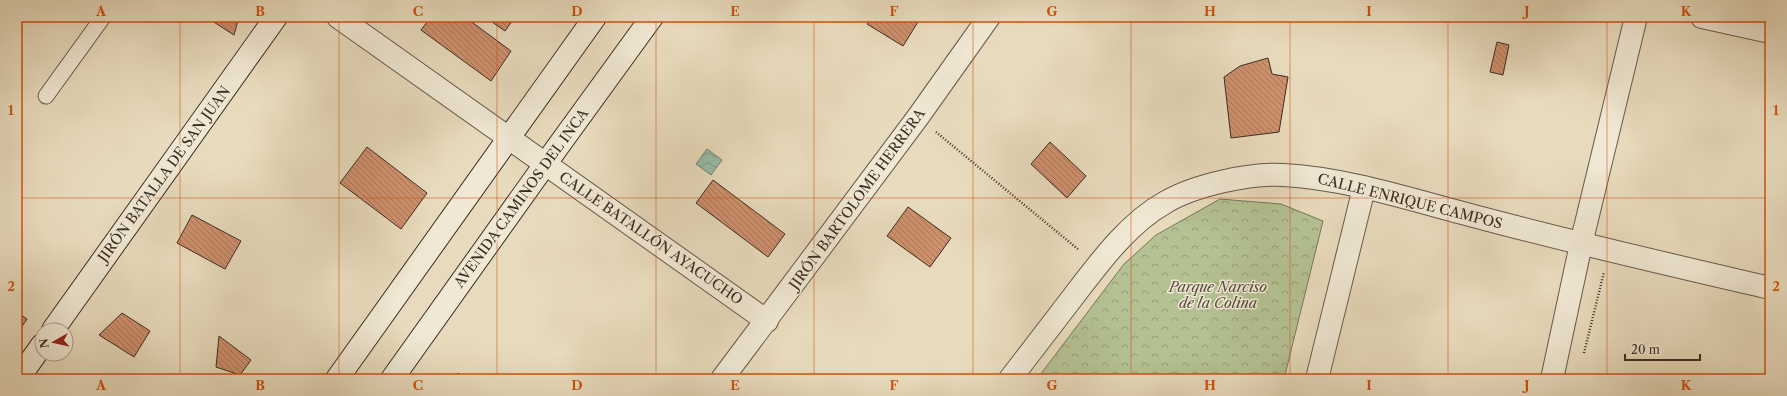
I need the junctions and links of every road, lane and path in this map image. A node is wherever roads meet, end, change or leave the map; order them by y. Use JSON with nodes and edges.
{"nodes":[{"id":1,"x":103,"y":17,"type":"edge"},
{"id":2,"x":276,"y":17,"type":"edge"},
{"id":3,"x":338,"y":17,"type":"edge"},
{"id":4,"x":595,"y":17,"type":"edge"},
{"id":5,"x":652,"y":17,"type":"edge"},
{"id":6,"x":989,"y":17,"type":"edge"},
{"id":7,"x":1636,"y":17,"type":"edge"},
{"id":8,"x":1702,"y":17,"type":"edge"},
{"id":9,"x":1770,"y":32,"type":"edge"},
{"id":10,"x":46,"y":96,"type":"dead end"},
{"id":11,"x":918,"y":117,"type":"junction"},
{"id":12,"x":509,"y":139,"type":"junction"},
{"id":13,"x":546,"y":163,"type":"junction"},
{"id":14,"x":1364,"y":188,"type":"junction"},
{"id":15,"x":1581,"y":244,"type":"junction"},
{"id":16,"x":1610,"y":251,"type":"junction"},
{"id":17,"x":1098,"y":265,"type":"junction"},
{"id":18,"x":1770,"y":288,"type":"edge"},
{"id":19,"x":767,"y":321,"type":"junction"},
{"id":20,"x":58,"y":322,"type":"edge"},
{"id":21,"x":34,"y":356,"type":"edge"},
{"id":22,"x":1583,"y":356,"type":"dead end"},
{"id":23,"x":18,"y":379,"type":"edge"},
{"id":24,"x":337,"y":379,"type":"edge"},
{"id":25,"x":392,"y":379,"type":"edge"},
{"id":26,"x":722,"y":379,"type":"edge"},
{"id":27,"x":1010,"y":379,"type":"edge"},
{"id":28,"x":1317,"y":379,"type":"edge"},
{"id":29,"x":1552,"y":379,"type":"edge"}],
"edges":[{"from":1,"to":10,"type":"lane"},
{"from":2,"to":20,"type":"street","name":"JIRÓN BATALLA DE SAN JUAN"},
{"from":3,"to":12,"type":"street","name":"CALLE BATALLÓN AYACUCHO"},
{"from":4,"to":12,"type":"street"},
{"from":5,"to":13,"type":"street","name":"AVENIDA CAMINOS DEL INCA"},
{"from":6,"to":11,"type":"street","name":"JIRÓN BARTOLOME HERRERA"},
{"from":7,"to":15,"type":"street"},
{"from":8,"to":9,"type":"street"},
{"from":11,"to":17,"type":"path"},
{"from":11,"to":19,"type":"street","name":"JIRÓN BARTOLOME HERRERA"},
{"from":12,"to":13,"type":"street","name":"CALLE BATALLÓN AYACUCHO"},
{"from":12,"to":24,"type":"street"},
{"from":13,"to":19,"type":"street","name":"CALLE BATALLÓN AYACUCHO"},
{"from":13,"to":25,"type":"street","name":"AVENIDA CAMINOS DEL INCA"},
{"from":14,"to":15,"type":"street","name":"CALLE ENRIQUE CAMPOS"},
{"from":14,"to":17,"type":"street","name":"CALLE ENRIQUE CAMPOS"},
{"from":14,"to":28,"type":"street"},
{"from":15,"to":16,"type":"street","name":"CALLE ENRIQUE CAMPOS"},
{"from":15,"to":29,"type":"street"},
{"from":16,"to":18,"type":"street","name":"CALLE ENRIQUE CAMPOS"},
{"from":16,"to":22,"type":"path"},
{"from":17,"to":27,"type":"street","name":"CALLE ENRIQUE CAMPOS"},
{"from":19,"to":26,"type":"street","name":"JIRÓN BARTOLOME HERRERA"},
{"from":21,"to":23,"type":"street"}]}
